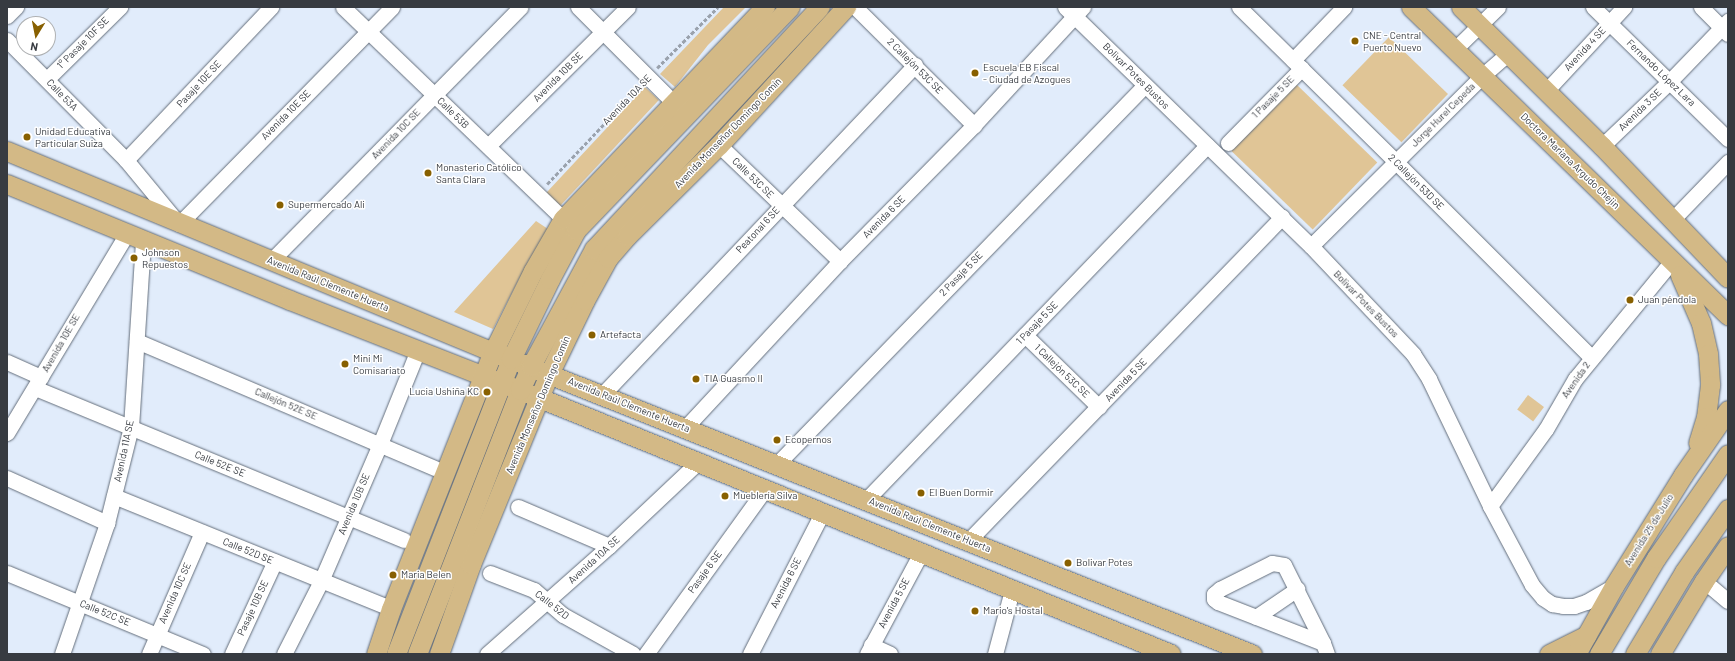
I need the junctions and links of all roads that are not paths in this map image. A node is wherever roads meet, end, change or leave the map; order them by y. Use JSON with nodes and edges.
{"nodes":[{"id":1,"x":16,"y":7,"type":"edge"},
{"id":2,"x":120,"y":7,"type":"edge"},
{"id":3,"x":271,"y":7,"type":"edge"},
{"id":4,"x":343,"y":7,"type":"edge"},
{"id":5,"x":392,"y":7,"type":"edge"},
{"id":6,"x":521,"y":7,"type":"edge"},
{"id":7,"x":578,"y":7,"type":"edge"},
{"id":8,"x":628,"y":7,"type":"edge"},
{"id":9,"x":764,"y":7,"type":"edge"},
{"id":10,"x":790,"y":7,"type":"edge"},
{"id":11,"x":820,"y":7,"type":"edge"},
{"id":12,"x":846,"y":7,"type":"edge"},
{"id":13,"x":855,"y":7,"type":"edge"},
{"id":14,"x":1239,"y":7,"type":"edge"},
{"id":15,"x":1344,"y":7,"type":"edge"},
{"id":16,"x":1411,"y":7,"type":"edge"},
{"id":17,"x":1461,"y":7,"type":"edge"},
{"id":18,"x":1498,"y":7,"type":"edge"},
{"id":19,"x":1594,"y":7,"type":"edge"},
{"id":20,"x":1624,"y":7,"type":"edge"},
{"id":21,"x":1701,"y":7,"type":"edge"},
{"id":22,"x":1074,"y":10,"type":"edge"},
{"id":23,"x":7,"y":16,"type":"edge"},
{"id":24,"x":1609,"y":23,"type":"junction"},
{"id":25,"x":1480,"y":26,"type":"junction"},
{"id":26,"x":1726,"y":27,"type":"edge"},
{"id":27,"x":368,"y":31,"type":"junction"},
{"id":28,"x":603,"y":32,"type":"junction"},
{"id":29,"x":7,"y":40,"type":"edge"},
{"id":30,"x":1454,"y":49,"type":"junction"},
{"id":31,"x":1508,"y":53,"type":"junction"},
{"id":32,"x":1297,"y":64,"type":"junction"},
{"id":33,"x":915,"y":65,"type":"junction"},
{"id":34,"x":1482,"y":76,"type":"junction"},
{"id":35,"x":47,"y":79,"type":"junction"},
{"id":36,"x":1669,"y":82,"type":"junction"},
{"id":37,"x":1145,"y":85,"type":"junction"},
{"id":38,"x":1546,"y":91,"type":"junction"},
{"id":39,"x":434,"y":95,"type":"junction"},
{"id":40,"x":674,"y":103,"type":"junction"},
{"id":41,"x":974,"y":125,"type":"junction"},
{"id":42,"x":1728,"y":139,"type":"edge"},
{"id":43,"x":1228,"y":143,"type":"dead end"},
{"id":44,"x":646,"y":144,"type":"junction"},
{"id":45,"x":718,"y":145,"type":"junction"},
{"id":46,"x":488,"y":146,"type":"junction"},
{"id":47,"x":1207,"y":146,"type":"junction"},
{"id":48,"x":1602,"y":146,"type":"junction"},
{"id":49,"x":7,"y":151,"type":"edge"},
{"id":50,"x":7,"y":158,"type":"edge"},
{"id":51,"x":126,"y":160,"type":"junction"},
{"id":52,"x":1396,"y":162,"type":"junction"},
{"id":53,"x":1728,"y":162,"type":"edge"},
{"id":54,"x":7,"y":184,"type":"edge"},
{"id":55,"x":781,"y":205,"type":"junction"},
{"id":56,"x":1282,"y":218,"type":"junction"},
{"id":57,"x":563,"y":219,"type":"junction"},
{"id":58,"x":1672,"y":220,"type":"junction"},
{"id":59,"x":179,"y":224,"type":"junction"},
{"id":60,"x":135,"y":236,"type":"junction"},
{"id":61,"x":1311,"y":246,"type":"junction"},
{"id":62,"x":1706,"y":255,"type":"junction"},
{"id":63,"x":271,"y":261,"type":"junction"},
{"id":64,"x":840,"y":261,"type":"junction"},
{"id":65,"x":1672,"y":261,"type":"junction"},
{"id":66,"x":1728,"y":266,"type":"edge"},
{"id":67,"x":1728,"y":278,"type":"edge"},
{"id":68,"x":1728,"y":315,"type":"edge"},
{"id":69,"x":1025,"y":335,"type":"junction"},
{"id":70,"x":136,"y":341,"type":"junction"},
{"id":71,"x":418,"y":350,"type":"junction"},
{"id":72,"x":492,"y":355,"type":"junction"},
{"id":73,"x":1592,"y":358,"type":"junction"},
{"id":74,"x":7,"y":362,"type":"edge"},
{"id":75,"x":501,"y":371,"type":"junction"},
{"id":76,"x":526,"y":377,"type":"junction"},
{"id":77,"x":38,"y":382,"type":"junction"},
{"id":78,"x":545,"y":385,"type":"junction"},
{"id":79,"x":602,"y":395,"type":"junction"},
{"id":80,"x":1099,"y":407,"type":"junction"},
{"id":81,"x":1728,"y":410,"type":"edge"},
{"id":82,"x":131,"y":427,"type":"junction"},
{"id":83,"x":685,"y":428,"type":"junction"},
{"id":84,"x":7,"y":433,"type":"edge"},
{"id":85,"x":380,"y":444,"type":"junction"},
{"id":86,"x":1728,"y":454,"type":"edge"},
{"id":87,"x":698,"y":462,"type":"junction"},
{"id":88,"x":777,"y":464,"type":"junction"},
{"id":89,"x":435,"y":468,"type":"dead end"},
{"id":90,"x":1683,"y":475,"type":"junction"},
{"id":91,"x":7,"y":478,"type":"edge"},
{"id":92,"x":765,"y":489,"type":"junction"},
{"id":93,"x":114,"y":496,"type":"junction"},
{"id":94,"x":866,"y":500,"type":"junction"},
{"id":95,"x":1490,"y":506,"type":"junction"},
{"id":96,"x":518,"y":507,"type":"dead end"},
{"id":97,"x":1728,"y":509,"type":"edge"},
{"id":98,"x":822,"y":513,"type":"junction"},
{"id":99,"x":348,"y":517,"type":"junction"},
{"id":100,"x":107,"y":523,"type":"junction"},
{"id":101,"x":202,"y":532,"type":"junction"},
{"id":102,"x":404,"y":540,"type":"dead end"},
{"id":103,"x":969,"y":540,"type":"junction"},
{"id":104,"x":609,"y":546,"type":"junction"},
{"id":105,"x":1728,"y":546,"type":"edge"},
{"id":106,"x":921,"y":553,"type":"junction"},
{"id":107,"x":275,"y":561,"type":"junction"},
{"id":108,"x":7,"y":573,"type":"edge"},
{"id":109,"x":490,"y":574,"type":"dead end"},
{"id":110,"x":321,"y":580,"type":"junction"},
{"id":111,"x":1704,"y":581,"type":"junction"},
{"id":112,"x":1614,"y":586,"type":"junction"},
{"id":113,"x":1297,"y":589,"type":"junction"},
{"id":114,"x":1012,"y":590,"type":"junction"},
{"id":115,"x":546,"y":601,"type":"junction"},
{"id":116,"x":1728,"y":601,"type":"edge"},
{"id":117,"x":436,"y":602,"type":"junction"},
{"id":118,"x":80,"y":603,"type":"junction"},
{"id":119,"x":382,"y":605,"type":"dead end"},
{"id":120,"x":454,"y":610,"type":"junction"},
{"id":121,"x":1256,"y":617,"type":"junction"},
{"id":122,"x":157,"y":635,"type":"junction"},
{"id":123,"x":1587,"y":635,"type":"junction"},
{"id":124,"x":1325,"y":648,"type":"edge"},
{"id":125,"x":869,"y":650,"type":"edge"},
{"id":126,"x":443,"y":652,"type":"edge"},
{"id":127,"x":62,"y":654,"type":"edge"},
{"id":128,"x":149,"y":654,"type":"edge"},
{"id":129,"x":204,"y":654,"type":"edge"},
{"id":130,"x":232,"y":654,"type":"edge"},
{"id":131,"x":284,"y":654,"type":"edge"},
{"id":132,"x":376,"y":654,"type":"edge"},
{"id":133,"x":396,"y":654,"type":"edge"},
{"id":134,"x":417,"y":654,"type":"edge"},
{"id":135,"x":487,"y":654,"type":"edge"},
{"id":136,"x":632,"y":654,"type":"edge"},
{"id":137,"x":646,"y":654,"type":"edge"},
{"id":138,"x":750,"y":654,"type":"edge"},
{"id":139,"x":890,"y":654,"type":"edge"},
{"id":140,"x":995,"y":654,"type":"edge"},
{"id":141,"x":1171,"y":654,"type":"edge"},
{"id":142,"x":1231,"y":654,"type":"edge"},
{"id":143,"x":1252,"y":654,"type":"edge"},
{"id":144,"x":1549,"y":654,"type":"edge"},
{"id":145,"x":1576,"y":654,"type":"edge"},
{"id":146,"x":1599,"y":654,"type":"edge"},
{"id":147,"x":1635,"y":654,"type":"edge"},
{"id":148,"x":1660,"y":654,"type":"edge"}],
"edges":[{"from":1,"to":23,"type":"street"},
{"from":2,"to":35,"type":"street","name":"1° Pasaje 10F SE"},
{"from":3,"to":51,"type":"street","name":"Pasaje 10E SE"},
{"from":4,"to":27,"type":"street","name":"Calle 53B"},
{"from":5,"to":27,"type":"street","name":"Avenida 10E SE"},
{"from":6,"to":39,"type":"street","name":"Avenida 10C SE"},
{"from":7,"to":28,"type":"street"},
{"from":8,"to":28,"type":"street","name":"Avenida 10B SE"},
{"from":9,"to":40,"type":"main road"},
{"from":10,"to":44,"type":"main road"},
{"from":11,"to":76,"type":"main road","name":"Avenida Monseñor Domingo Comín"},
{"from":12,"to":45,"type":"main road","name":"Avenida Monseñor Domingo Comín"},
{"from":13,"to":33,"type":"street","name":"2 Callejón 53C SE"},
{"from":14,"to":32,"type":"street","name":"2 Callejón 53D SE"},
{"from":15,"to":32,"type":"street","name":"1 Pasaje 5 SE"},
{"from":16,"to":30,"type":"main road","name":"Doctora Mariana Argudo Chejin"},
{"from":17,"to":25,"type":"main road"},
{"from":18,"to":25,"type":"street"},
{"from":19,"to":24,"type":"street","name":"Fernando López Lara"},
{"from":20,"to":24,"type":"street","name":"Avenida 4 SE"},
{"from":21,"to":26,"type":"street"},
{"from":22,"to":37,"type":"street","name":"Bolivar Potes Bustos"},
{"from":22,"to":41,"type":"street","name":"Avenida 6 SE"},
{"from":24,"to":36,"type":"street","name":"Fernando López Lara"},
{"from":24,"to":38,"type":"street","name":"Avenida 4 SE"},
{"from":25,"to":30,"type":"street"},
{"from":25,"to":31,"type":"main road"},
{"from":26,"to":36,"type":"street","name":"Avenida 3 SE"},
{"from":27,"to":39,"type":"street","name":"Calle 53B"},
{"from":27,"to":59,"type":"street","name":"Avenida 10E SE"},
{"from":28,"to":40,"type":"street"},
{"from":28,"to":46,"type":"street","name":"Avenida 10B SE"},
{"from":29,"to":35,"type":"street","name":"Calle 53A"},
{"from":30,"to":34,"type":"main road","name":"Doctora Mariana Argudo Chejin"},
{"from":31,"to":34,"type":"street","name":"Jorge Hurel Cepeda"},
{"from":31,"to":38,"type":"main road"},
{"from":32,"to":43,"type":"street","name":"1 Pasaje 5 SE"},
{"from":32,"to":52,"type":"street","name":"2 Callejón 53D SE"},
{"from":33,"to":41,"type":"street","name":"2 Callejón 53C SE"},
{"from":33,"to":55,"type":"street","name":"Peatonal 6 SE"},
{"from":34,"to":52,"type":"street","name":"Jorge Hurel Cepeda"},
{"from":34,"to":65,"type":"main road","name":"Doctora Mariana Argudo Chejin"},
{"from":35,"to":51,"type":"street","name":"Calle 53A"},
{"from":36,"to":42,"type":"street","name":"Fernando López Lara"},
{"from":36,"to":48,"type":"street","name":"Avenida 3 SE"},
{"from":37,"to":47,"type":"street","name":"Bolivar Potes Bustos"},
{"from":37,"to":88,"type":"street","name":"2 Pasaje 5 SE"},
{"from":38,"to":48,"type":"main road"},
{"from":39,"to":46,"type":"street","name":"Calle 53B"},
{"from":39,"to":63,"type":"street","name":"Avenida 10C SE"},
{"from":40,"to":44,"type":"main road"},
{"from":41,"to":64,"type":"street","name":"Avenida 6 SE"},
{"from":44,"to":57,"type":"main road"},
{"from":44,"to":75,"type":"main road"},
{"from":45,"to":55,"type":"street","name":"Calle 53C SE"},
{"from":45,"to":78,"type":"main road","name":"Avenida Monseñor Domingo Comín"},
{"from":46,"to":57,"type":"street","name":"Calle 53B"},
{"from":47,"to":56,"type":"street","name":"Bolivar Potes Bustos"},
{"from":47,"to":69,"type":"street","name":"1 Pasaje 5 SE"},
{"from":48,"to":58,"type":"main road"},
{"from":49,"to":59,"type":"main road","name":"Avenida Raúl Clemente Huerta"},
{"from":50,"to":72,"type":"street"},
{"from":51,"to":59,"type":"street","name":"Calle 53A"},
{"from":52,"to":61,"type":"street","name":"Jorge Hurel Cepeda"},
{"from":52,"to":73,"type":"street","name":"2 Callejón 53D SE"},
{"from":53,"to":58,"type":"street"},
{"from":54,"to":60,"type":"main road","name":"Avenida Raúl Clemente Huerta"},
{"from":55,"to":64,"type":"street","name":"Calle 53C SE"},
{"from":55,"to":79,"type":"street","name":"Peatonal 6 SE"},
{"from":56,"to":61,"type":"street","name":"Bolivar Potes Bustos"},
{"from":56,"to":80,"type":"street","name":"Avenida 5 SE"},
{"from":57,"to":72,"type":"main road"},
{"from":58,"to":62,"type":"main road"},
{"from":59,"to":63,"type":"main road","name":"Avenida Raúl Clemente Huerta"},
{"from":60,"to":70,"type":"street","name":"Avenida 11A SE"},
{"from":60,"to":71,"type":"main road","name":"Avenida Raúl Clemente Huerta"},
{"from":60,"to":77,"type":"street","name":"Avenida 10E SE"},
{"from":61,"to":95,"type":"street","name":"Bolivar Potes Bustos"},
{"from":62,"to":66,"type":"main road"},
{"from":62,"to":67,"type":"main road"},
{"from":63,"to":72,"type":"main road","name":"Avenida Raúl Clemente Huerta"},
{"from":64,"to":83,"type":"street","name":"Avenida 6 SE"},
{"from":65,"to":68,"type":"main road","name":"Doctora Mariana Argudo Chejin"},
{"from":65,"to":73,"type":"street","name":"Avenida 2"},
{"from":65,"to":90,"type":"main road"},
{"from":69,"to":80,"type":"street","name":"1 Callejón 53C SE"},
{"from":69,"to":94,"type":"street","name":"1 Pasaje 5 SE"},
{"from":70,"to":82,"type":"street","name":"Avenida 11A SE"},
{"from":70,"to":85,"type":"street","name":"Callejón 52E SE"},
{"from":71,"to":75,"type":"main road","name":"Avenida Raúl Clemente Huerta"},
{"from":71,"to":85,"type":"street","name":"Avenida 10B SE"},
{"from":72,"to":75,"type":"main road","name":"Avenida Raúl Clemente Huerta"},
{"from":72,"to":75,"type":"main road"},
{"from":73,"to":95,"type":"street","name":"Avenida 2"},
{"from":74,"to":77,"type":"street","name":"Calle 52E SE"},
{"from":75,"to":76,"type":"main road","name":"Avenida Raúl Clemente Huerta"},
{"from":75,"to":76,"type":"main road","name":"Avenida Raúl Clemente Huerta"},
{"from":75,"to":132,"type":"main road"},
{"from":75,"to":133,"type":"main road"},
{"from":76,"to":78,"type":"main road","name":"Avenida Raúl Clemente Huerta"},
{"from":76,"to":78,"type":"main road","name":"Avenida Raúl Clemente Huerta"},
{"from":76,"to":117,"type":"main road","name":"Avenida Monseñor Domingo Comín"},
{"from":77,"to":82,"type":"street","name":"Calle 52E SE"},
{"from":77,"to":84,"type":"street","name":"Avenida 10E SE"},
{"from":78,"to":79,"type":"main road","name":"Avenida Raúl Clemente Huerta"},
{"from":78,"to":87,"type":"main road","name":"Avenida Raúl Clemente Huerta"},
{"from":78,"to":120,"type":"main road","name":"Avenida Monseñor Domingo Comín"},
{"from":78,"to":142,"type":"street"},
{"from":79,"to":83,"type":"main road","name":"Avenida Raúl Clemente Huerta"},
{"from":80,"to":103,"type":"street","name":"Avenida 5 SE"},
{"from":81,"to":90,"type":"main road","name":"Avenida 25 de Julio"},
{"from":82,"to":93,"type":"street","name":"Avenida 11A SE"},
{"from":82,"to":99,"type":"street","name":"Calle 52E SE"},
{"from":83,"to":88,"type":"main road","name":"Avenida Raúl Clemente Huerta"},
{"from":85,"to":89,"type":"street","name":"Callejón 52E SE"},
{"from":85,"to":99,"type":"street","name":"Avenida 10B SE"},
{"from":86,"to":146,"type":"main road","name":"Avenida 25 de Julio"},
{"from":87,"to":92,"type":"main road","name":"Avenida Raúl Clemente Huerta"},
{"from":87,"to":104,"type":"street","name":"Avenida 10A SE"},
{"from":88,"to":94,"type":"main road","name":"Avenida Raúl Clemente Huerta"},
{"from":90,"to":112,"type":"main road","name":"Avenida 25 de Julio"},
{"from":91,"to":100,"type":"street"},
{"from":92,"to":98,"type":"main road","name":"Avenida Raúl Clemente Huerta"},
{"from":92,"to":137,"type":"street","name":"Pasaje 6 SE"},
{"from":93,"to":100,"type":"street","name":"Avenida 11A SE"},
{"from":93,"to":101,"type":"street","name":"Calle 52D SE"},
{"from":94,"to":103,"type":"main road","name":"Avenida Raúl Clemente Huerta"},
{"from":95,"to":112,"type":"street","name":"Bolivar Potes Bustos"},
{"from":96,"to":104,"type":"street"},
{"from":97,"to":147,"type":"main road"},
{"from":98,"to":106,"type":"main road","name":"Avenida Raúl Clemente Huerta"},
{"from":98,"to":138,"type":"street","name":"Avenida 6 SE"},
{"from":99,"to":102,"type":"street","name":"Calle 52E SE"},
{"from":99,"to":110,"type":"street","name":"Avenida 10B SE"},
{"from":100,"to":118,"type":"street","name":"Avenida 11A SE"},
{"from":101,"to":107,"type":"street","name":"Calle 52D SE"},
{"from":101,"to":122,"type":"street","name":"Avenida 10C SE"},
{"from":103,"to":143,"type":"main road","name":"Avenida Raúl Clemente Huerta"},
{"from":104,"to":115,"type":"street","name":"Avenida 10A SE"},
{"from":105,"to":111,"type":"main road"},
{"from":106,"to":114,"type":"main road","name":"Avenida Raúl Clemente Huerta"},
{"from":106,"to":125,"type":"street","name":"Avenida 5 SE"},
{"from":107,"to":110,"type":"street","name":"Calle 52D SE"},
{"from":107,"to":130,"type":"street","name":"Pasaje 10B SE"},
{"from":108,"to":118,"type":"street","name":"Calle 52C SE"},
{"from":109,"to":115,"type":"street","name":"Calle 52D"},
{"from":110,"to":119,"type":"street","name":"Calle 52D SE"},
{"from":110,"to":131,"type":"street","name":"Avenida 10B SE"},
{"from":111,"to":116,"type":"street"},
{"from":111,"to":148,"type":"main road"},
{"from":112,"to":123,"type":"main road","name":"Avenida 25 de Julio"},
{"from":113,"to":121,"type":"street"},
{"from":113,"to":121,"type":"street"},
{"from":113,"to":124,"type":"street"},
{"from":114,"to":140,"type":"street"},
{"from":114,"to":141,"type":"main road","name":"Avenida Raúl Clemente Huerta"},
{"from":115,"to":135,"type":"street","name":"Avenida 10A SE"},
{"from":115,"to":136,"type":"street","name":"Calle 52D"},
{"from":117,"to":120,"type":"main road"},
{"from":117,"to":134,"type":"main road","name":"Avenida Monseñor Domingo Comín"},
{"from":118,"to":122,"type":"street","name":"Calle 52C SE"},
{"from":118,"to":127,"type":"street","name":"Avenida 11A SE"},
{"from":120,"to":126,"type":"main road","name":"Avenida Monseñor Domingo Comín"},
{"from":121,"to":124,"type":"street"},
{"from":122,"to":128,"type":"street","name":"Avenida 10C SE"},
{"from":122,"to":129,"type":"street","name":"Calle 52C SE"},
{"from":123,"to":144,"type":"main road"},
{"from":123,"to":145,"type":"main road","name":"Avenida 25 de Julio"},
{"from":125,"to":139,"type":"street"}]}
